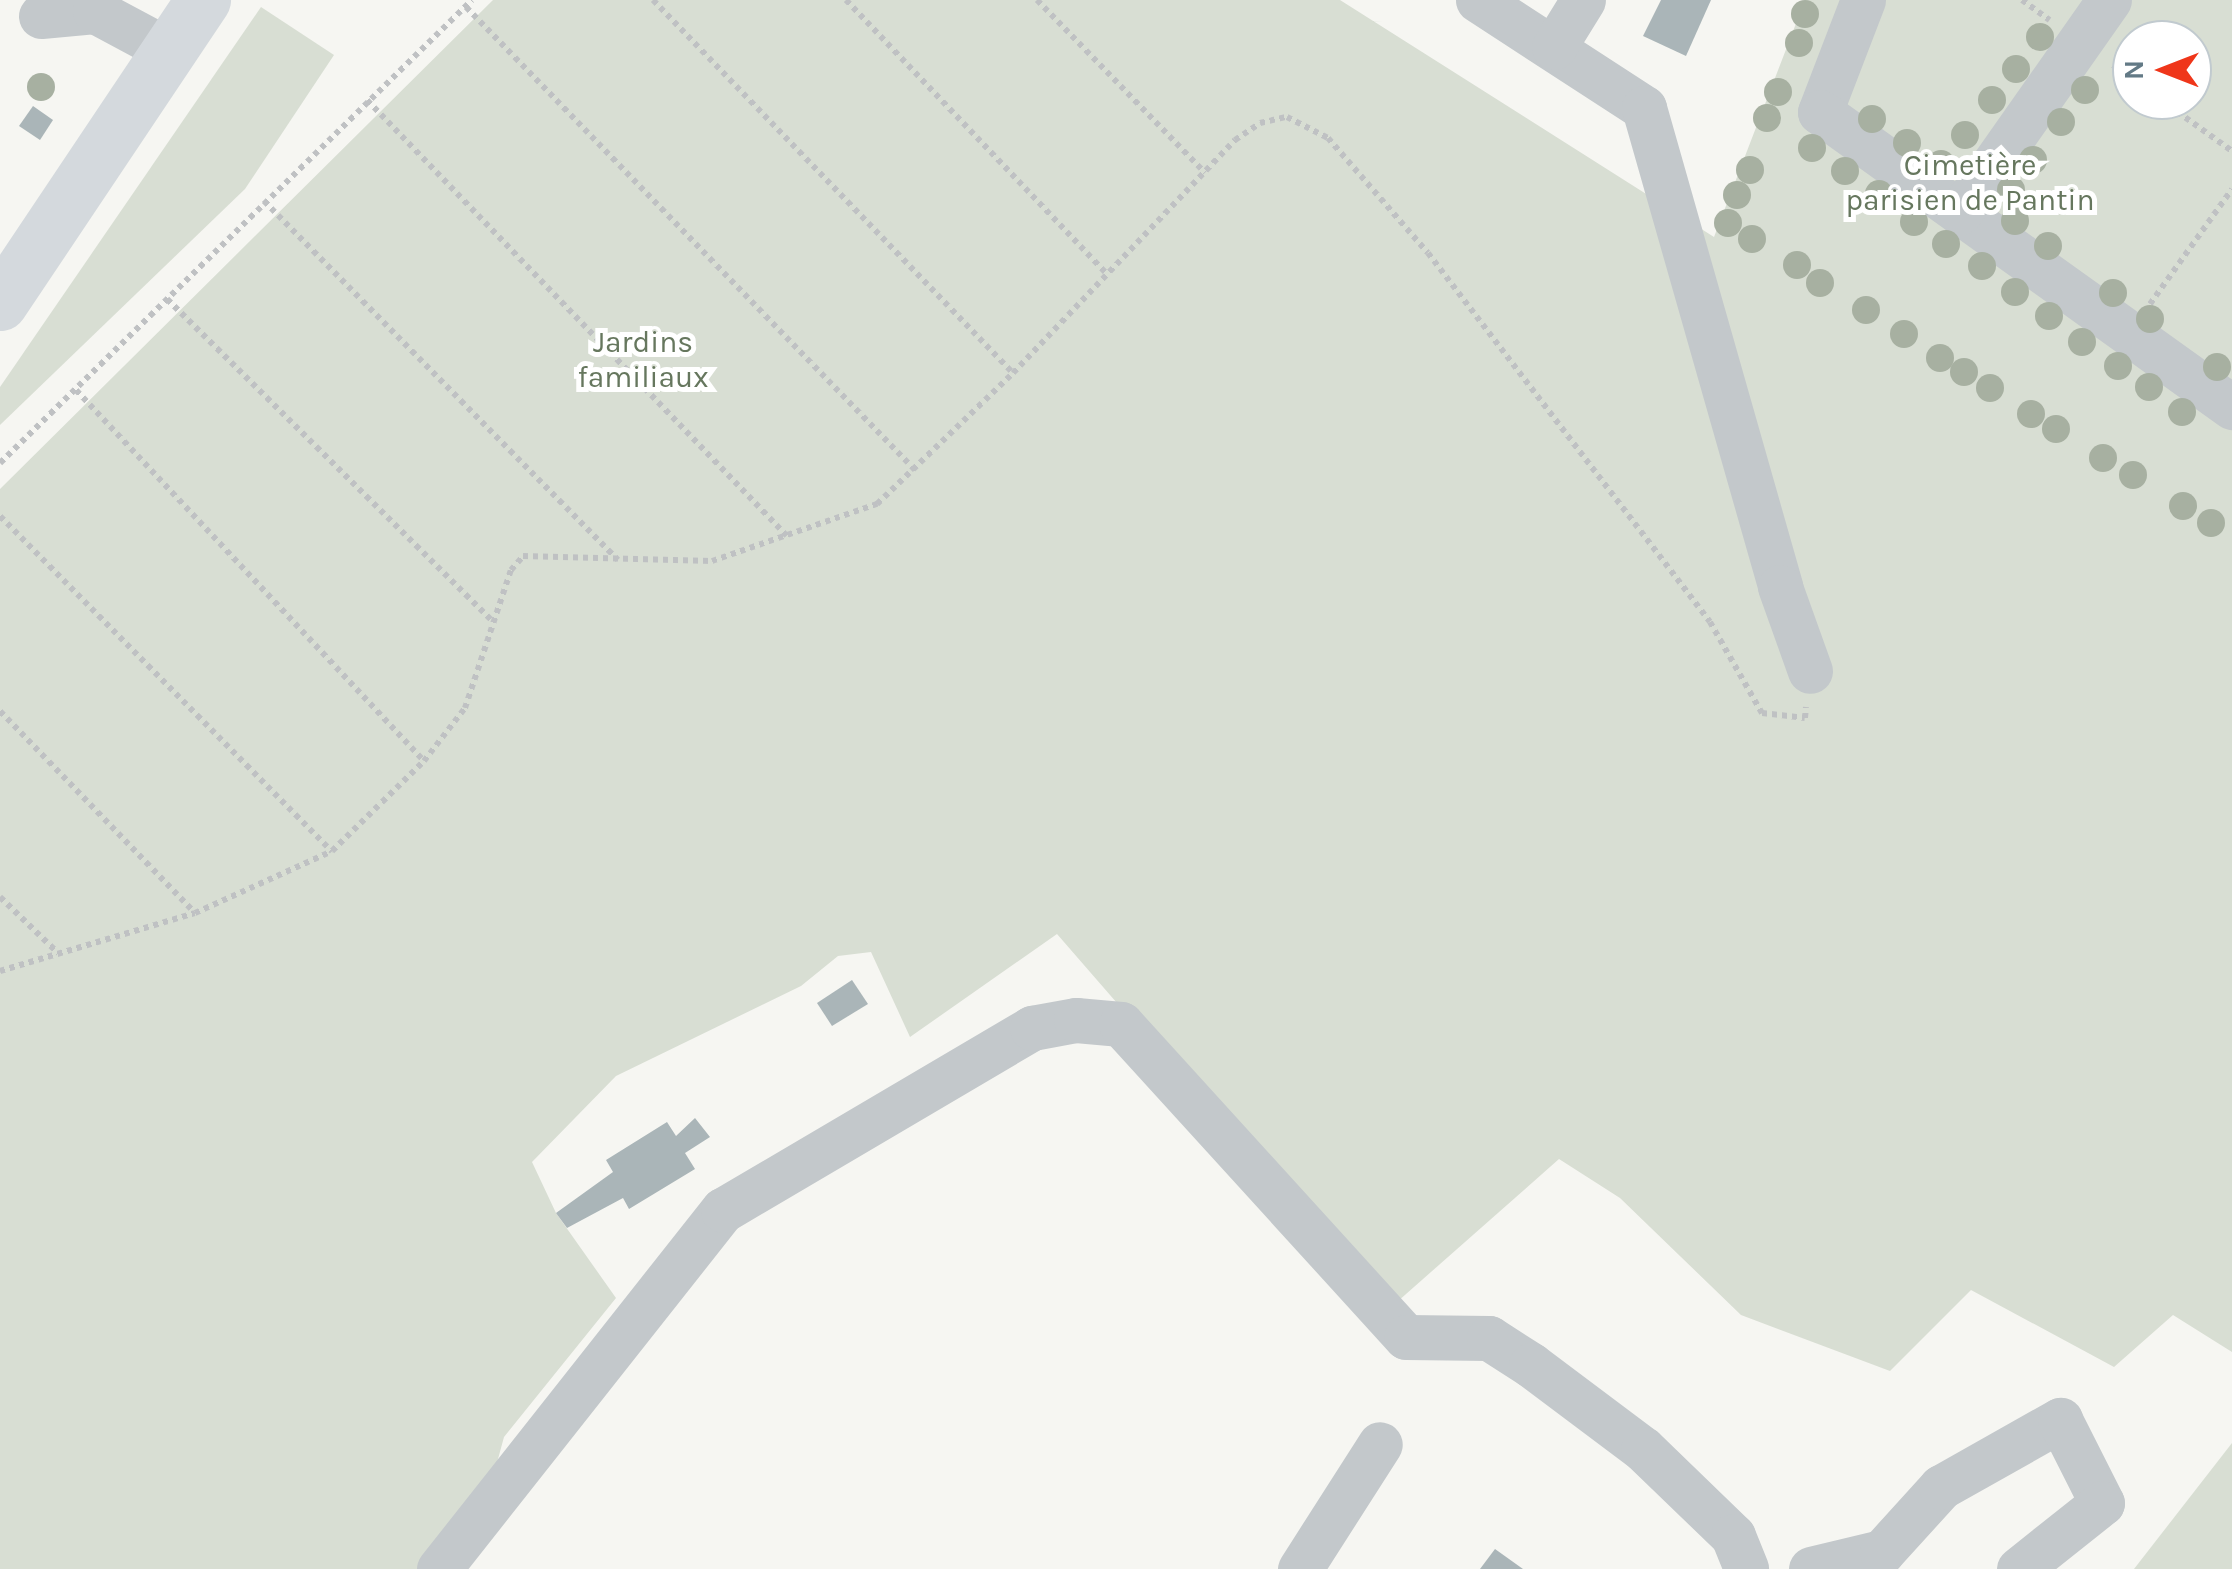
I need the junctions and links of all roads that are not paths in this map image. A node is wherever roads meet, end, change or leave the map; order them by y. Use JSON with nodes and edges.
{"nodes":[{"id":1,"x":203,"y":0,"type":"edge"},
{"id":2,"x":1478,"y":0,"type":"edge"},
{"id":3,"x":1584,"y":0,"type":"edge"},
{"id":4,"x":1863,"y":0,"type":"edge"},
{"id":5,"x":2109,"y":0,"type":"edge"},
{"id":6,"x":41,"y":16,"type":"dead end"},
{"id":7,"x":1554,"y":47,"type":"junction"},
{"id":8,"x":168,"y":50,"type":"junction"},
{"id":9,"x":1960,"y":212,"type":"junction"},
{"id":10,"x":0,"y":303,"type":"edge"},
{"id":11,"x":2232,"y":408,"type":"edge"},
{"id":12,"x":1810,"y":671,"type":"road end"},
{"id":13,"x":1380,"y":1444,"type":"dead end"},
{"id":14,"x":1892,"y":1561,"type":"edge"},
{"id":15,"x":439,"y":1569,"type":"edge"},
{"id":16,"x":1300,"y":1569,"type":"edge"},
{"id":17,"x":1746,"y":1569,"type":"edge"},
{"id":18,"x":1810,"y":1569,"type":"edge"},
{"id":19,"x":2020,"y":1569,"type":"edge"}],
"edges":[{"from":1,"to":8,"type":"main road"},
{"from":2,"to":7,"type":"street"},
{"from":3,"to":7,"type":"street"},
{"from":4,"to":9,"type":"street"},
{"from":5,"to":9,"type":"street"},
{"from":6,"to":8,"type":"street"},
{"from":7,"to":12,"type":"street"},
{"from":8,"to":10,"type":"main road"},
{"from":9,"to":11,"type":"street"},
{"from":13,"to":16,"type":"street"},
{"from":14,"to":18,"type":"street"},
{"from":14,"to":19,"type":"street"},
{"from":15,"to":17,"type":"street"}]}
